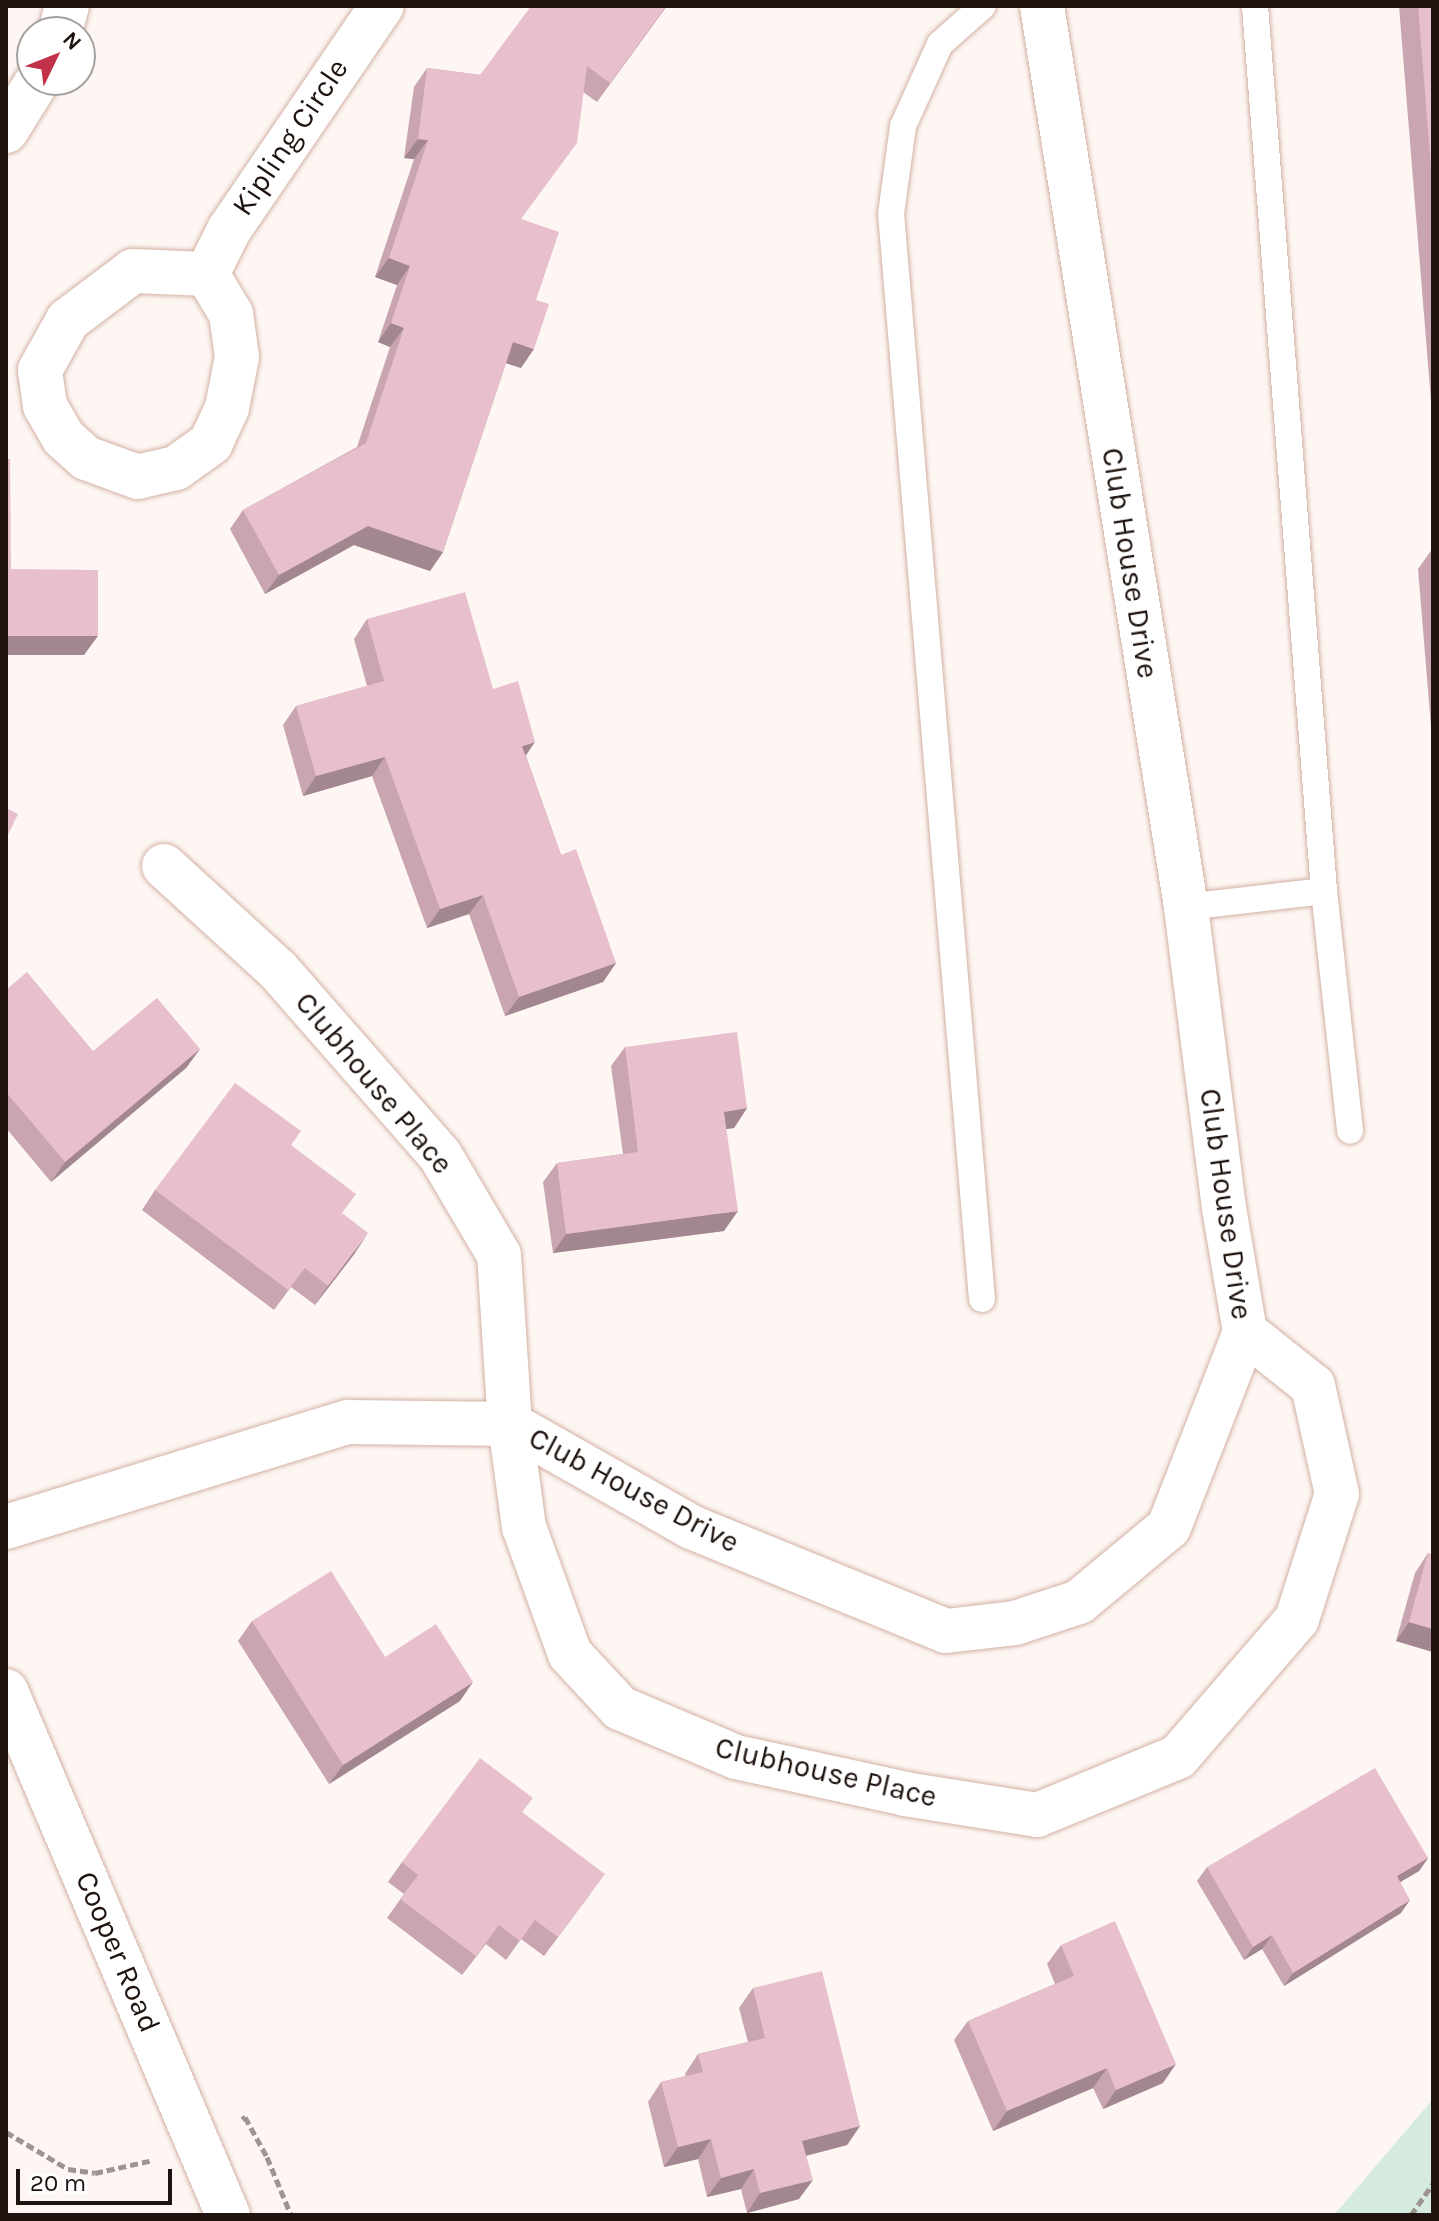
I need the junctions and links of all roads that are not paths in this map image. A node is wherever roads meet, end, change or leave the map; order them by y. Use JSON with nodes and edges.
{"nodes":[{"id":1,"x":382,"y":6,"type":"edge"},
{"id":2,"x":983,"y":6,"type":"edge"},
{"id":3,"x":1042,"y":6,"type":"edge"},
{"id":4,"x":1255,"y":6,"type":"edge"},
{"id":5,"x":28,"y":96,"type":"edge"},
{"id":6,"x":6,"y":131,"type":"edge"},
{"id":7,"x":207,"y":274,"type":"junction"},
{"id":8,"x":164,"y":866,"type":"dead end"},
{"id":9,"x":1324,"y":891,"type":"junction"},
{"id":10,"x":1186,"y":907,"type":"junction"},
{"id":11,"x":1350,"y":1131,"type":"dead end"},
{"id":12,"x":982,"y":1299,"type":"dead end"},
{"id":13,"x":1245,"y":1332,"type":"junction"},
{"id":14,"x":510,"y":1424,"type":"junction"},
{"id":15,"x":6,"y":1527,"type":"edge"},
{"id":16,"x":6,"y":1691,"type":"edge"},
{"id":17,"x":228,"y":2215,"type":"edge"}],
"edges":[{"from":1,"to":7,"type":"street","name":"Kipling Circle"},
{"from":2,"to":12,"type":"lane"},
{"from":3,"to":10,"type":"street","name":"Club House Drive"},
{"from":4,"to":9,"type":"lane"},
{"from":5,"to":6,"type":"street"},
{"from":7,"to":7,"type":"street"},
{"from":8,"to":14,"type":"street","name":"Clubhouse Place"},
{"from":9,"to":10,"type":"lane"},
{"from":9,"to":11,"type":"lane"},
{"from":10,"to":13,"type":"street","name":"Club House Drive"},
{"from":13,"to":14,"type":"street","name":"Club House Drive"},
{"from":13,"to":14,"type":"street","name":"Clubhouse Place"},
{"from":14,"to":15,"type":"street","name":"Club House Drive"},
{"from":16,"to":17,"type":"street","name":"Cooper Road"}]}
